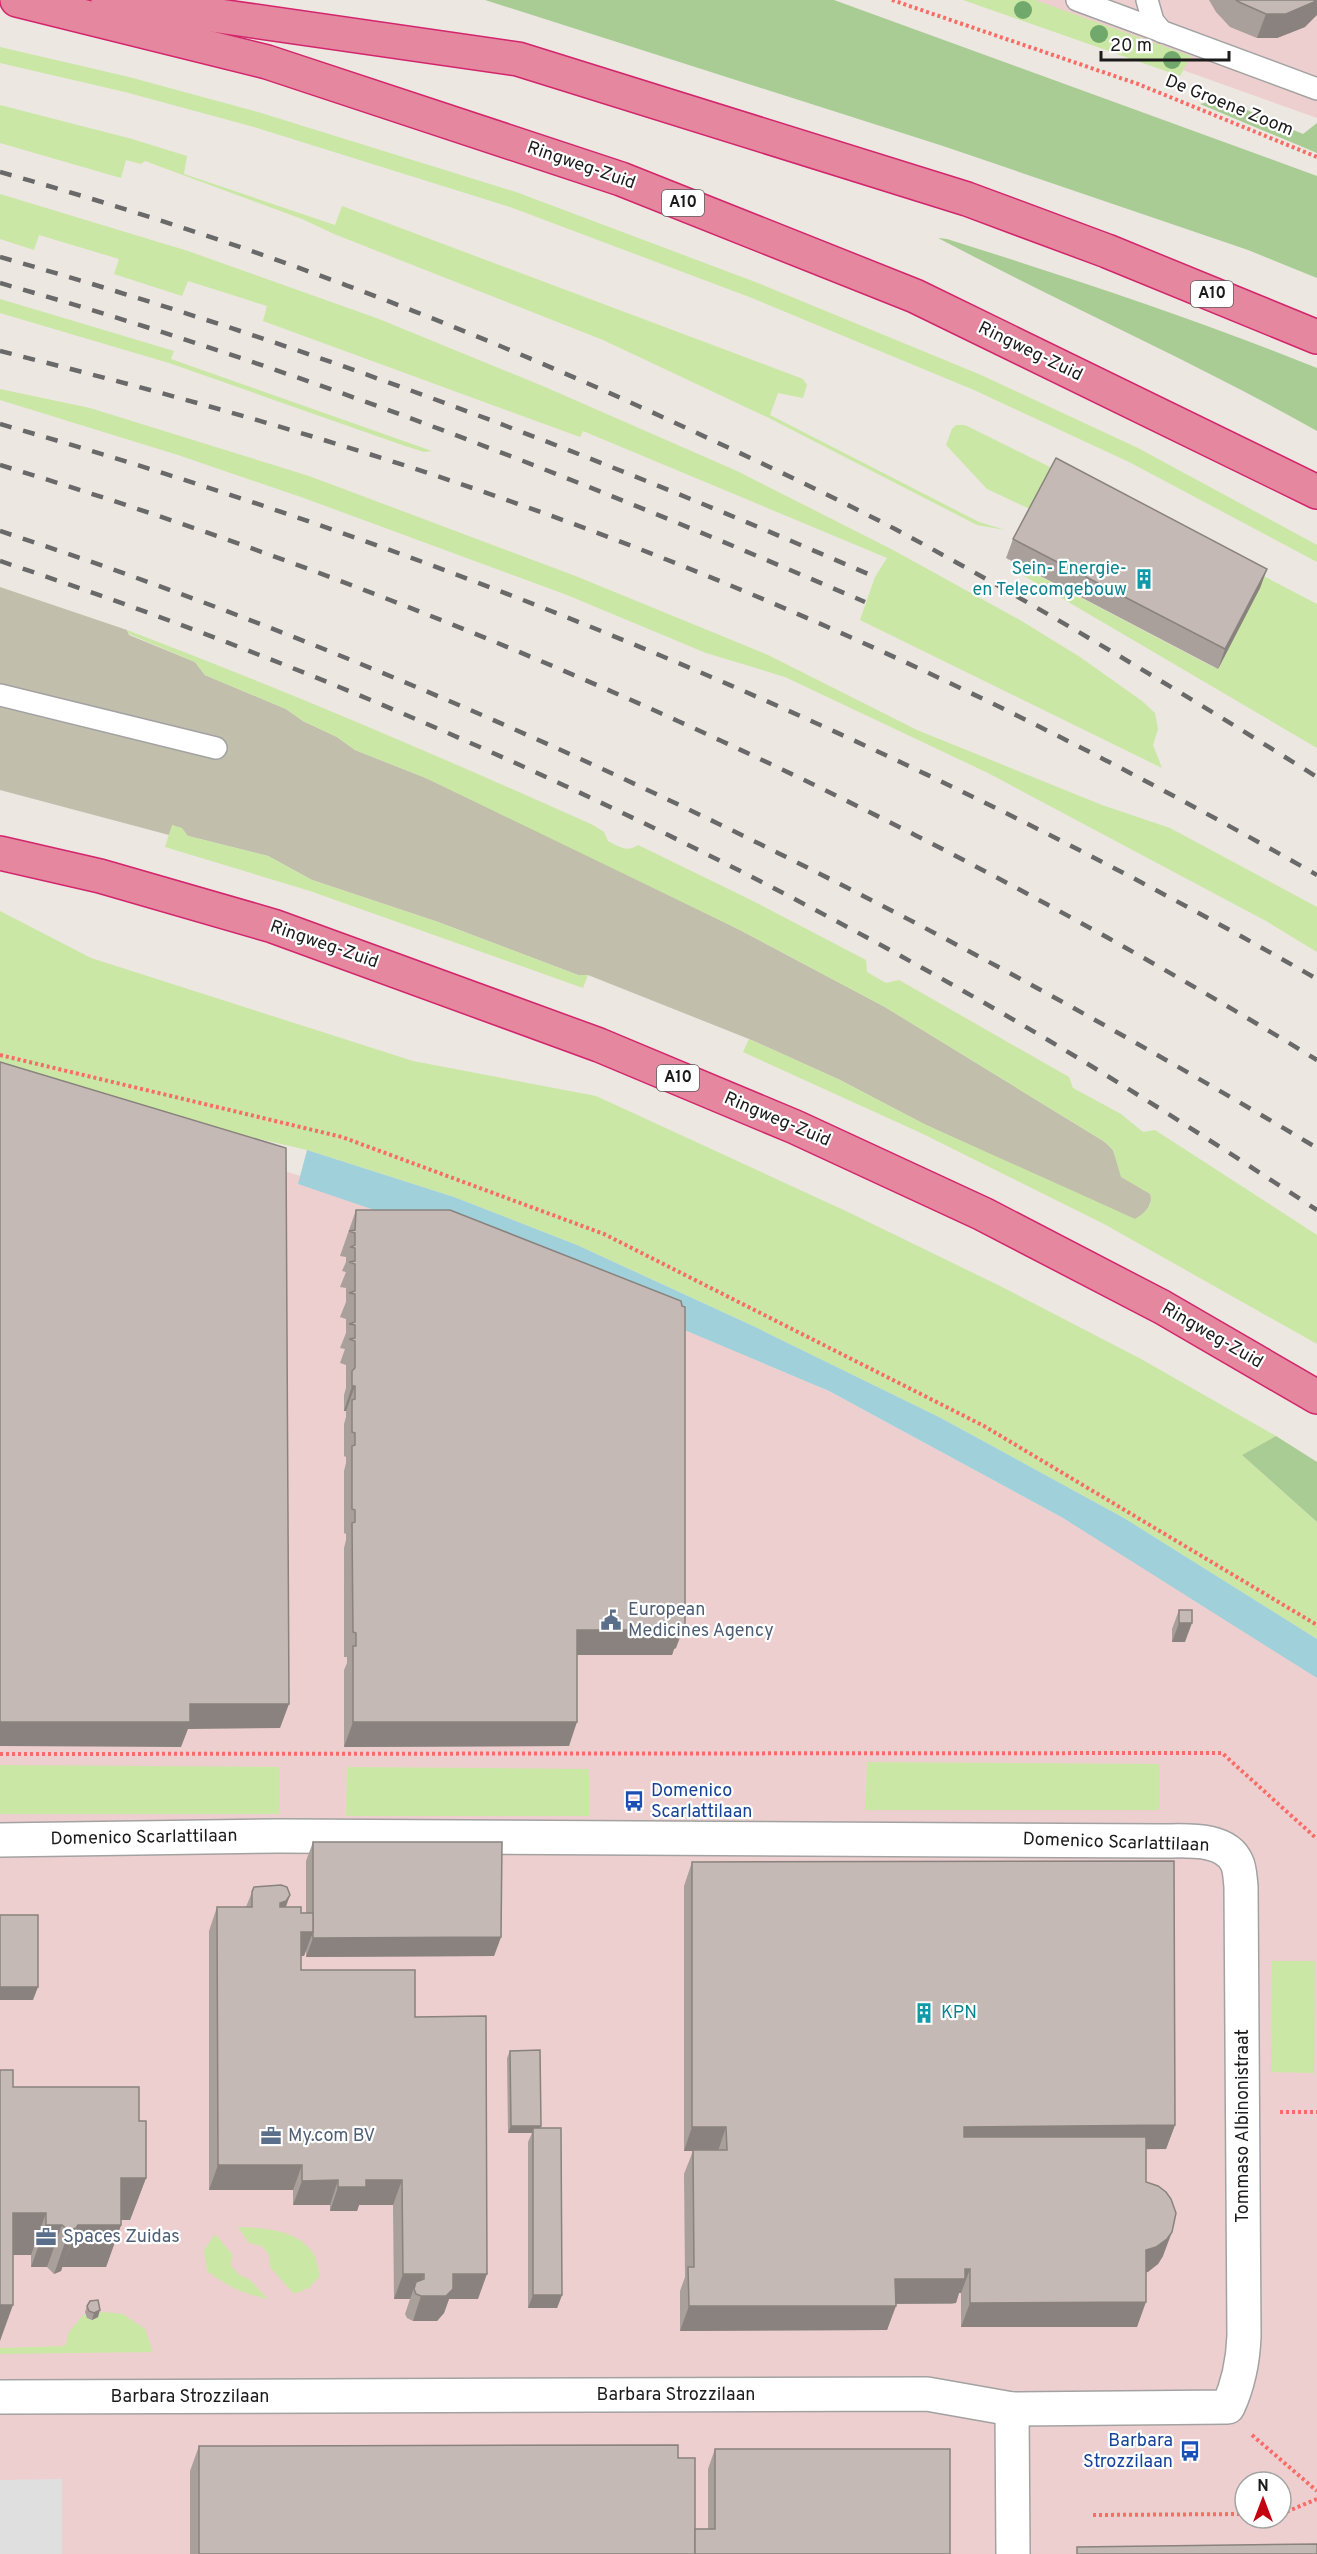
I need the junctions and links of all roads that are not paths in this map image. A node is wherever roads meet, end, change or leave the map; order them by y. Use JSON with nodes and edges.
{"nodes":[{"id":1,"x":16,"y":0,"type":"edge"},
{"id":2,"x":108,"y":0,"type":"edge"},
{"id":3,"x":1077,"y":0,"type":"edge"},
{"id":4,"x":1147,"y":0,"type":"edge"},
{"id":5,"x":1162,"y":32,"type":"junction"},
{"id":6,"x":1317,"y":89,"type":"edge"},
{"id":7,"x":1317,"y":337,"type":"edge"},
{"id":8,"x":1317,"y":492,"type":"edge"},
{"id":9,"x":0,"y":695,"type":"edge"},
{"id":10,"x":216,"y":748,"type":"dead end"},
{"id":11,"x":0,"y":853,"type":"edge"},
{"id":12,"x":1317,"y":1397,"type":"edge"},
{"id":13,"x":0,"y":1840,"type":"edge"},
{"id":14,"x":1224,"y":1847,"type":"joint"},
{"id":15,"x":0,"y":2397,"type":"edge"},
{"id":16,"x":1228,"y":2407,"type":"joint"},
{"id":17,"x":1012,"y":2409,"type":"junction"},
{"id":18,"x":1013,"y":2554,"type":"edge"}],
"edges":[{"from":1,"to":8,"type":"highway","name":"Ringweg-Zuid","number":"A10"},
{"from":2,"to":7,"type":"highway","number":"A10"},
{"from":3,"to":5,"type":"lane"},
{"from":4,"to":5,"type":"lane"},
{"from":5,"to":6,"type":"lane"},
{"from":9,"to":10,"type":"lane"},
{"from":11,"to":12,"type":"highway","name":"Ringweg-Zuid","number":"A10"},
{"from":13,"to":14,"type":"street","name":"Domenico Scarlattilaan"},
{"from":14,"to":16,"type":"street","name":"Tommaso Albinonistraat"},
{"from":15,"to":17,"type":"street","name":"Barbara Strozzilaan"},
{"from":16,"to":17,"type":"street","name":"Barbara Strozzilaan"},
{"from":17,"to":18,"type":"street"}]}
